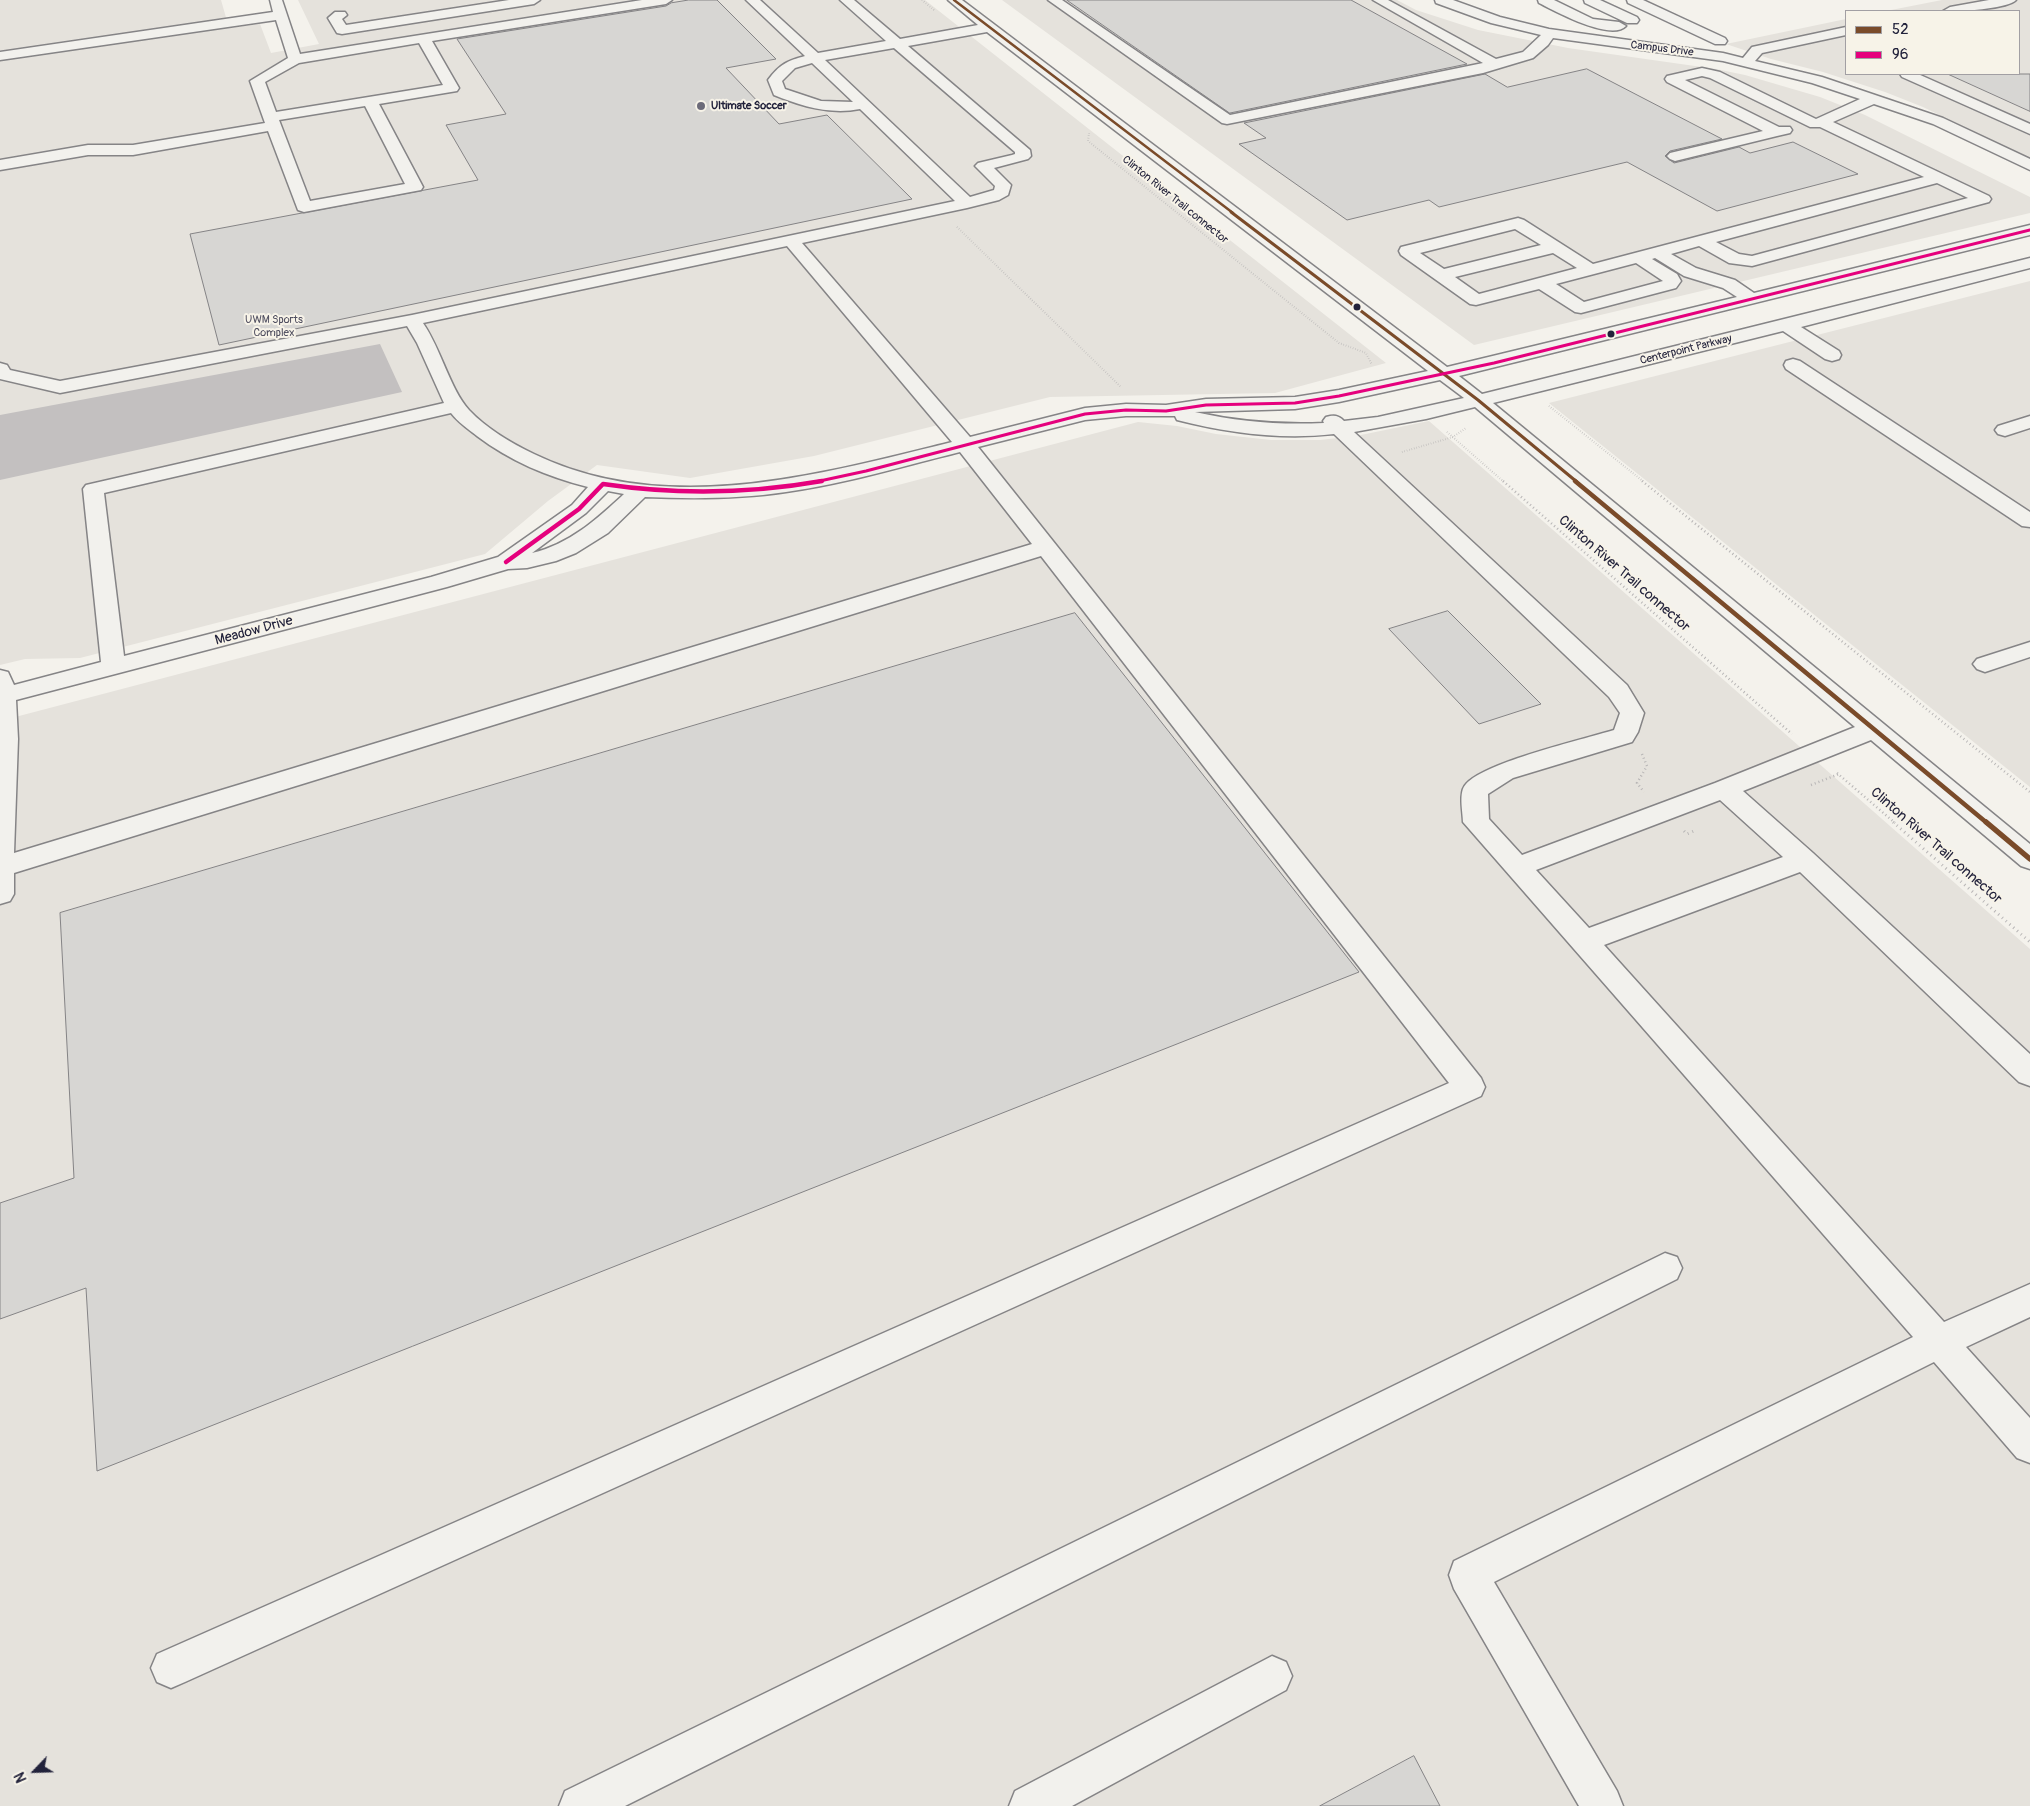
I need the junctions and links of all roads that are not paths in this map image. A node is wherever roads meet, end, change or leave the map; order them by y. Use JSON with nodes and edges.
{"nodes":[{"id":1,"x":276,"y":0,"type":"edge"},
{"id":2,"x":332,"y":0,"type":"edge"},
{"id":3,"x":534,"y":0,"type":"edge"},
{"id":4,"x":666,"y":0,"type":"edge"},
{"id":5,"x":752,"y":0,"type":"edge"},
{"id":6,"x":846,"y":0,"type":"edge"},
{"id":7,"x":954,"y":0,"type":"edge"},
{"id":8,"x":1054,"y":0,"type":"edge"},
{"id":9,"x":1379,"y":0,"type":"edge"},
{"id":10,"x":1442,"y":0,"type":"edge"},
{"id":11,"x":1544,"y":0,"type":"edge"},
{"id":12,"x":1590,"y":0,"type":"edge"},
{"id":13,"x":1633,"y":0,"type":"edge"},
{"id":14,"x":2010,"y":0,"type":"edge"},
{"id":15,"x":1955,"y":10,"type":"edge"},
{"id":16,"x":282,"y":15,"type":"junction"},
{"id":17,"x":990,"y":27,"type":"junction"},
{"id":18,"x":1845,"y":31,"type":"edge"},
{"id":19,"x":1549,"y":32,"type":"junction"},
{"id":20,"x":1672,"y":34,"type":"dead end"},
{"id":21,"x":1824,"y":35,"type":"junction"},
{"id":22,"x":423,"y":38,"type":"junction"},
{"id":23,"x":897,"y":43,"type":"junction"},
{"id":24,"x":1845,"y":45,"type":"edge"},
{"id":25,"x":0,"y":56,"type":"edge"},
{"id":26,"x":815,"y":58,"type":"junction"},
{"id":27,"x":295,"y":59,"type":"junction"},
{"id":28,"x":1747,"y":62,"type":"junction"},
{"id":29,"x":1494,"y":64,"type":"junction"},
{"id":30,"x":1909,"y":75,"type":"edge"},
{"id":31,"x":1944,"y":91,"type":"junction"},
{"id":32,"x":370,"y":101,"type":"junction"},
{"id":33,"x":1877,"y":101,"type":"junction"},
{"id":34,"x":865,"y":104,"type":"junction"},
{"id":35,"x":272,"y":122,"type":"junction"},
{"id":36,"x":1818,"y":123,"type":"junction"},
{"id":37,"x":1920,"y":130,"type":"dead end"},
{"id":38,"x":2030,"y":130,"type":"edge"},
{"id":39,"x":1778,"y":132,"type":"junction"},
{"id":40,"x":1674,"y":156,"type":"dead end"},
{"id":41,"x":0,"y":165,"type":"edge"},
{"id":42,"x":2030,"y":165,"type":"edge"},
{"id":43,"x":1939,"y":178,"type":"junction"},
{"id":44,"x":967,"y":202,"type":"junction"},
{"id":45,"x":2030,"y":230,"type":"edge"},
{"id":46,"x":790,"y":239,"type":"junction"},
{"id":47,"x":1701,"y":241,"type":"junction"},
{"id":48,"x":1555,"y":247,"type":"junction"},
{"id":49,"x":1678,"y":247,"type":"junction"},
{"id":50,"x":1657,"y":253,"type":"junction"},
{"id":51,"x":1638,"y":258,"type":"junction"},
{"id":52,"x":1896,"y":262,"type":"junction"},
{"id":53,"x":2030,"y":263,"type":"edge"},
{"id":54,"x":1591,"y":270,"type":"junction"},
{"id":55,"x":1441,"y":275,"type":"junction"},
{"id":56,"x":1542,"y":283,"type":"junction"},
{"id":57,"x":1729,"y":284,"type":"junction"},
{"id":58,"x":1750,"y":298,"type":"junction"},
{"id":59,"x":412,"y":320,"type":"junction"},
{"id":60,"x":1793,"y":323,"type":"junction"},
{"id":61,"x":1591,"y":340,"type":"junction"},
{"id":62,"x":1832,"y":355,"type":"dead end"},
{"id":63,"x":1793,"y":365,"type":"dead end"},
{"id":64,"x":1624,"y":366,"type":"junction"},
{"id":65,"x":0,"y":369,"type":"edge"},
{"id":66,"x":1444,"y":374,"type":"junction"},
{"id":67,"x":1317,"y":400,"type":"junction"},
{"id":68,"x":1478,"y":400,"type":"junction"},
{"id":69,"x":456,"y":406,"type":"junction"},
{"id":70,"x":1166,"y":411,"type":"junction"},
{"id":71,"x":2030,"y":422,"type":"edge"},
{"id":72,"x":1340,"y":429,"type":"junction"},
{"id":73,"x":2005,"y":430,"type":"dead end"},
{"id":74,"x":965,"y":444,"type":"junction"},
{"id":75,"x":603,"y":484,"type":"junction"},
{"id":76,"x":640,"y":490,"type":"junction"},
{"id":77,"x":2030,"y":521,"type":"edge"},
{"id":78,"x":1046,"y":547,"type":"junction"},
{"id":79,"x":506,"y":562,"type":"junction"},
{"id":80,"x":2030,"y":649,"type":"edge"},
{"id":81,"x":1985,"y":664,"type":"dead end"},
{"id":82,"x":113,"y":667,"type":"junction"},
{"id":83,"x":1,"y":690,"type":"edge"},
{"id":84,"x":1874,"y":729,"type":"junction"},
{"id":85,"x":1724,"y":789,"type":"junction"},
{"id":86,"x":2030,"y":859,"type":"edge"},
{"id":87,"x":1804,"y":860,"type":"junction"},
{"id":88,"x":0,"y":867,"type":"edge"},
{"id":89,"x":1517,"y":867,"type":"junction"},
{"id":90,"x":0,"y":894,"type":"edge"},
{"id":91,"x":1584,"y":941,"type":"junction"},
{"id":92,"x":2030,"y":1072,"type":"edge"},
{"id":93,"x":1665,"y":1268,"type":"dead end"},
{"id":94,"x":2030,"y":1300,"type":"edge"},
{"id":95,"x":1939,"y":1342,"type":"junction"},
{"id":96,"x":2030,"y":1445,"type":"edge"},
{"id":97,"x":171,"y":1668,"type":"dead end"},
{"id":98,"x":1272,"y":1676,"type":"dead end"},
{"id":99,"x":1075,"y":1795,"type":"edge"},
{"id":100,"x":619,"y":1797,"type":"edge"},
{"id":101,"x":580,"y":1806,"type":"edge"},
{"id":102,"x":1030,"y":1806,"type":"edge"},
{"id":103,"x":1602,"y":1806,"type":"edge"}],
"edges":[{"from":1,"to":16,"type":"street"},
{"from":2,"to":3,"type":"street"},
{"from":4,"to":22,"type":"street"},
{"from":5,"to":26,"type":"street"},
{"from":6,"to":23,"type":"street"},
{"from":7,"to":17,"type":"street"},
{"from":8,"to":29,"type":"street"},
{"from":9,"to":29,"type":"street"},
{"from":10,"to":19,"type":"street","name":"Campus Drive"},
{"from":11,"to":12,"type":"street"},
{"from":13,"to":20,"type":"street"},
{"from":14,"to":15,"type":"street"},
{"from":16,"to":25,"type":"street"},
{"from":16,"to":27,"type":"street"},
{"from":17,"to":23,"type":"street"},
{"from":17,"to":66,"type":"street"},
{"from":18,"to":21,"type":"street"},
{"from":19,"to":28,"type":"street","name":"Campus Drive"},
{"from":19,"to":29,"type":"street"},
{"from":21,"to":24,"type":"street"},
{"from":21,"to":28,"type":"street"},
{"from":22,"to":27,"type":"street"},
{"from":22,"to":32,"type":"street"},
{"from":23,"to":26,"type":"street"},
{"from":23,"to":44,"type":"street"},
{"from":26,"to":34,"type":"street"},
{"from":26,"to":34,"type":"street"},
{"from":27,"to":35,"type":"street"},
{"from":28,"to":33,"type":"street","name":"Campus Drive"},
{"from":30,"to":31,"type":"street"},
{"from":31,"to":33,"type":"street"},
{"from":31,"to":38,"type":"street"},
{"from":32,"to":35,"type":"street"},
{"from":32,"to":35,"type":"street"},
{"from":33,"to":36,"type":"street"},
{"from":33,"to":37,"type":"street","name":"Campus Drive"},
{"from":33,"to":42,"type":"street","name":"Campus Drive"},
{"from":34,"to":44,"type":"street"},
{"from":35,"to":41,"type":"street"},
{"from":36,"to":39,"type":"street"},
{"from":36,"to":39,"type":"street"},
{"from":36,"to":43,"type":"street"},
{"from":39,"to":40,"type":"street"},
{"from":43,"to":47,"type":"street"},
{"from":43,"to":47,"type":"street"},
{"from":44,"to":46,"type":"street"},
{"from":45,"to":52,"type":"street","name":"Centerpoint Parkway"},
{"from":46,"to":59,"type":"street"},
{"from":46,"to":74,"type":"street"},
{"from":47,"to":49,"type":"street"},
{"from":48,"to":54,"type":"street"},
{"from":48,"to":55,"type":"street"},
{"from":48,"to":55,"type":"street"},
{"from":49,"to":50,"type":"street"},
{"from":49,"to":57,"type":"street"},
{"from":50,"to":51,"type":"street"},
{"from":50,"to":57,"type":"street"},
{"from":51,"to":54,"type":"street"},
{"from":51,"to":56,"type":"street"},
{"from":52,"to":58,"type":"street","name":"Centerpoint Parkway"},
{"from":52,"to":60,"type":"street"},
{"from":53,"to":60,"type":"street","name":"Centerpoint Parkway"},
{"from":54,"to":56,"type":"street"},
{"from":55,"to":56,"type":"street"},
{"from":57,"to":58,"type":"street"},
{"from":58,"to":61,"type":"street","name":"Centerpoint Parkway"},
{"from":59,"to":65,"type":"street"},
{"from":59,"to":69,"type":"street"},
{"from":60,"to":62,"type":"street"},
{"from":60,"to":64,"type":"street","name":"Centerpoint Parkway"},
{"from":61,"to":64,"type":"street"},
{"from":61,"to":66,"type":"street","name":"Centerpoint Parkway"},
{"from":63,"to":77,"type":"street"},
{"from":64,"to":68,"type":"street","name":"Centerpoint Parkway"},
{"from":66,"to":67,"type":"street","name":"Centerpoint Parkway"},
{"from":66,"to":68,"type":"street"},
{"from":67,"to":70,"type":"street","name":"Centerpoint Parkway"},
{"from":67,"to":72,"type":"street"},
{"from":68,"to":72,"type":"street","name":"Centerpoint Parkway"},
{"from":68,"to":84,"type":"street"},
{"from":69,"to":75,"type":"street","name":"Centerpoint Parkway"},
{"from":69,"to":82,"type":"street"},
{"from":70,"to":72,"type":"street","name":"Centerpoint Parkway"},
{"from":70,"to":74,"type":"street","name":"Centerpoint Parkway"},
{"from":71,"to":73,"type":"street"},
{"from":72,"to":89,"type":"street"},
{"from":74,"to":76,"type":"street","name":"Centerpoint Parkway"},
{"from":74,"to":78,"type":"street"},
{"from":75,"to":76,"type":"street","name":"Centerpoint Parkway"},
{"from":75,"to":79,"type":"street","name":"Meadow Drive"},
{"from":76,"to":79,"type":"street","name":"Meadow Drive"},
{"from":78,"to":88,"type":"street"},
{"from":78,"to":97,"type":"street"},
{"from":79,"to":82,"type":"street","name":"Meadow Drive"},
{"from":80,"to":81,"type":"street"},
{"from":82,"to":83,"type":"street","name":"Meadow Drive"},
{"from":83,"to":88,"type":"street"},
{"from":84,"to":85,"type":"street"},
{"from":84,"to":86,"type":"street"},
{"from":85,"to":87,"type":"street"},
{"from":85,"to":89,"type":"street"},
{"from":87,"to":91,"type":"street"},
{"from":87,"to":92,"type":"street"},
{"from":88,"to":90,"type":"street"},
{"from":89,"to":91,"type":"street"},
{"from":91,"to":95,"type":"street"},
{"from":93,"to":100,"type":"street"},
{"from":94,"to":95,"type":"street"},
{"from":95,"to":96,"type":"street"},
{"from":95,"to":103,"type":"street"},
{"from":98,"to":99,"type":"street"},
{"from":99,"to":102,"type":"street"},
{"from":100,"to":101,"type":"street"}]}
